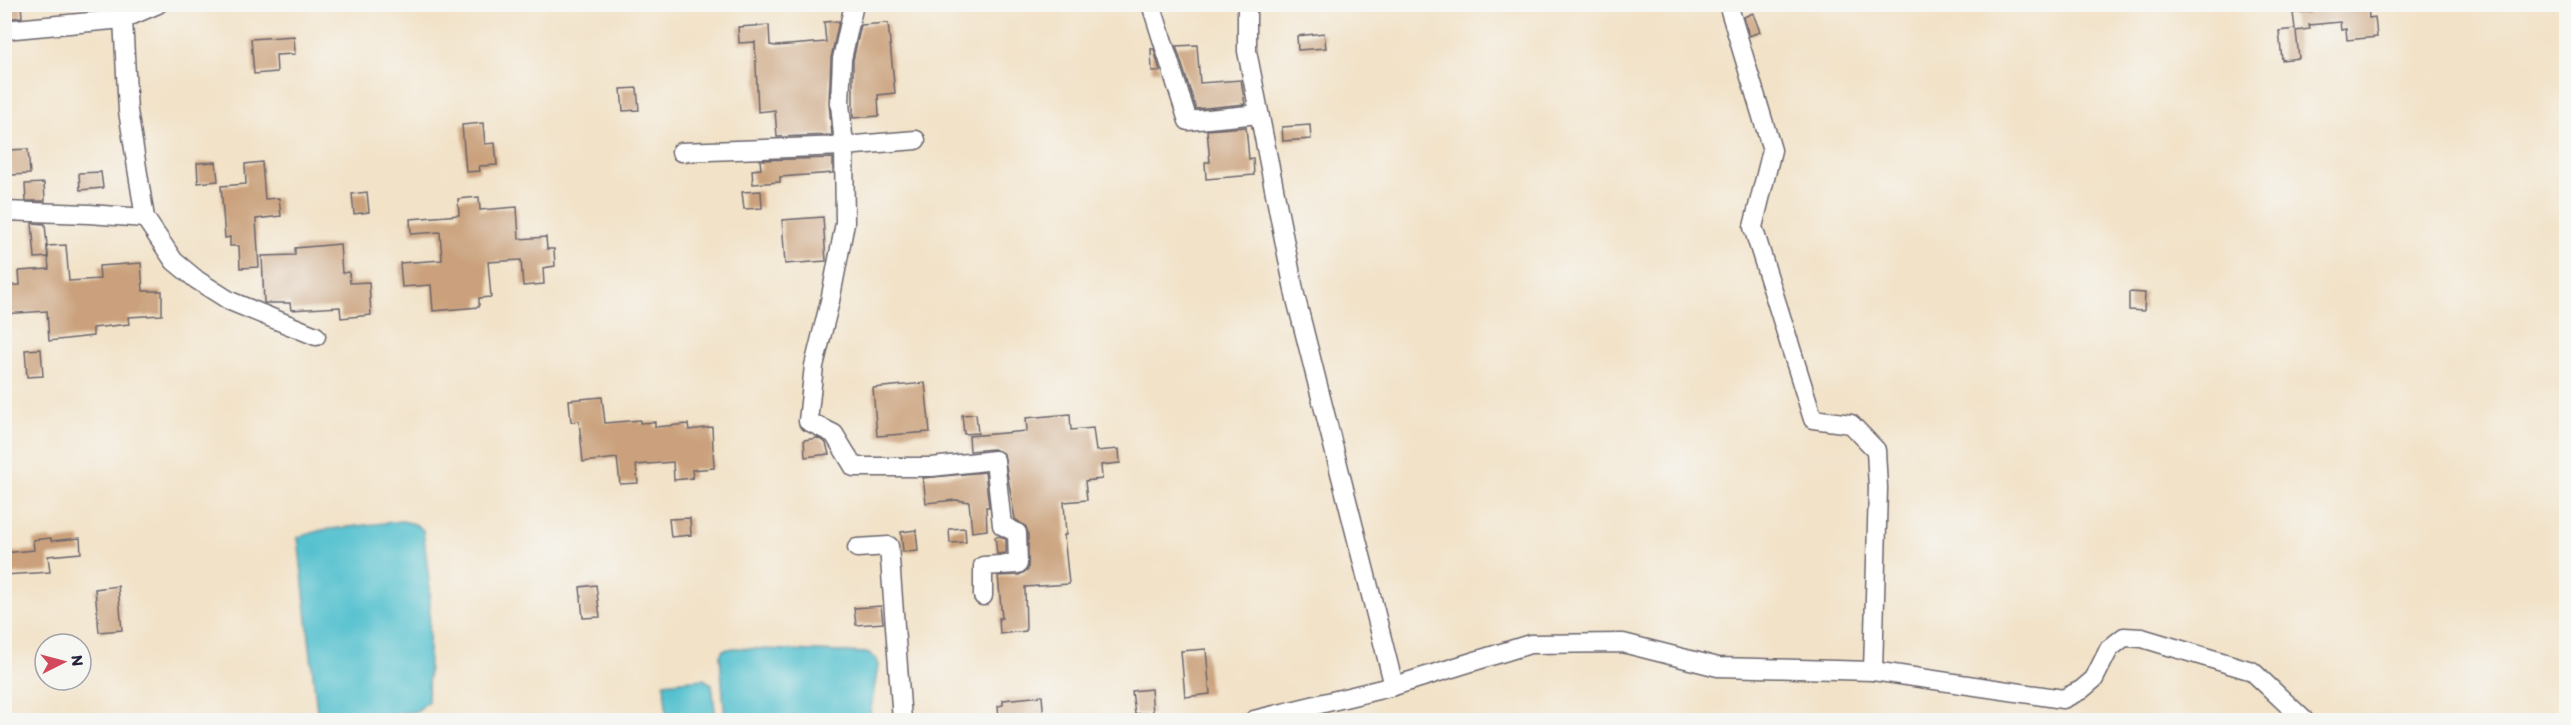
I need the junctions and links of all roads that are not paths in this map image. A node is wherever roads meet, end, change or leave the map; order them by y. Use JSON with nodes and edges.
{"nodes":[{"id":1,"x":158,"y":4,"type":"edge"},
{"id":2,"x":854,"y":4,"type":"edge"},
{"id":3,"x":1151,"y":4,"type":"edge"},
{"id":4,"x":1246,"y":4,"type":"edge"},
{"id":5,"x":1728,"y":4,"type":"edge"},
{"id":6,"x":123,"y":19,"type":"junction"},
{"id":7,"x":4,"y":30,"type":"edge"},
{"id":8,"x":1259,"y":114,"type":"junction"},
{"id":9,"x":916,"y":140,"type":"dead end"},
{"id":10,"x":844,"y":147,"type":"junction"},
{"id":11,"x":681,"y":152,"type":"dead end"},
{"id":12,"x":4,"y":212,"type":"edge"},
{"id":13,"x":145,"y":218,"type":"junction"},
{"id":14,"x":316,"y":336,"type":"dead end"},
{"id":15,"x":858,"y":548,"type":"dead end"},
{"id":16,"x":983,"y":596,"type":"dead end"},
{"id":17,"x":1873,"y":670,"type":"junction"},
{"id":18,"x":1394,"y":686,"type":"junction"},
{"id":19,"x":902,"y":720,"type":"edge"},
{"id":20,"x":1254,"y":720,"type":"edge"},
{"id":21,"x":2304,"y":720,"type":"edge"}],
"edges":[{"from":1,"to":6,"type":"street"},
{"from":2,"to":10,"type":"street"},
{"from":3,"to":8,"type":"street"},
{"from":4,"to":8,"type":"street"},
{"from":5,"to":17,"type":"street"},
{"from":6,"to":7,"type":"street"},
{"from":6,"to":13,"type":"street"},
{"from":8,"to":18,"type":"street"},
{"from":9,"to":10,"type":"street"},
{"from":10,"to":11,"type":"street"},
{"from":10,"to":16,"type":"street"},
{"from":12,"to":13,"type":"street"},
{"from":13,"to":14,"type":"street"},
{"from":15,"to":19,"type":"street"},
{"from":17,"to":18,"type":"street"},
{"from":17,"to":21,"type":"street"},
{"from":18,"to":20,"type":"street"}]}
